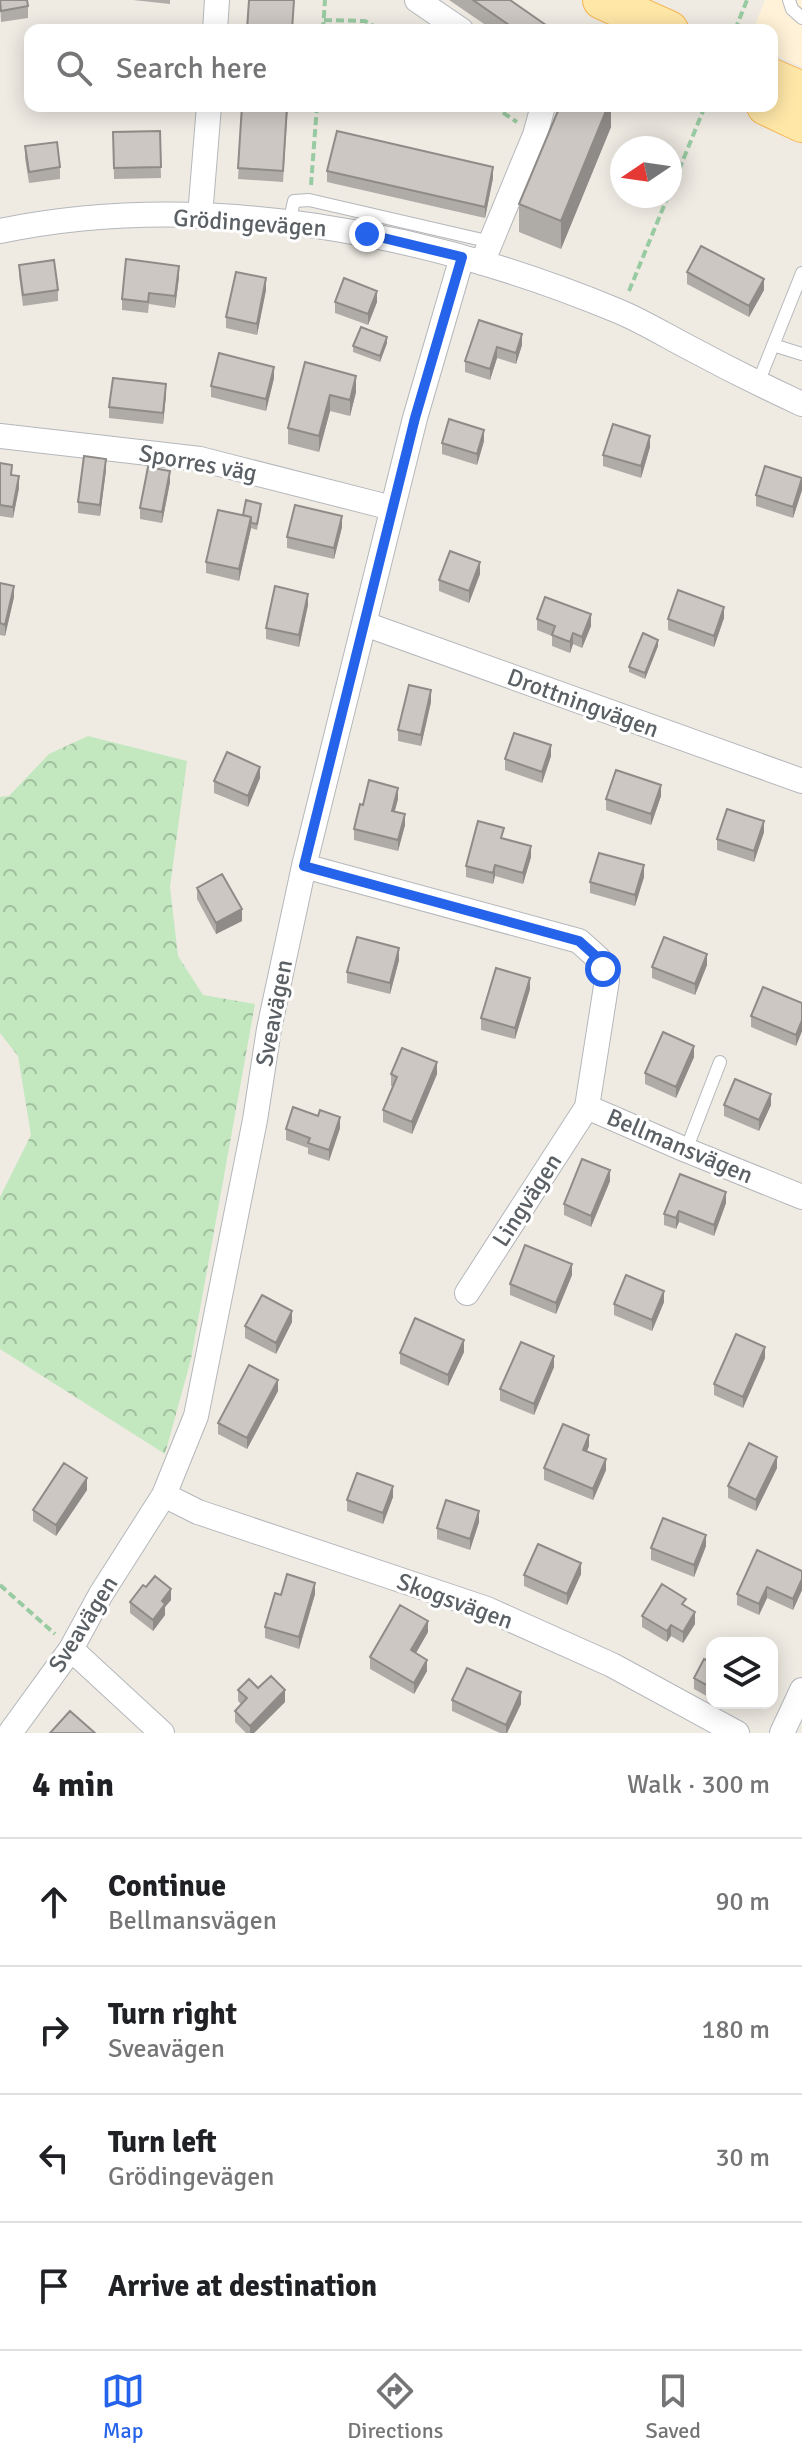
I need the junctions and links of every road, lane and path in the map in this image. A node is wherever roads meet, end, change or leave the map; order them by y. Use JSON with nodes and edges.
{"nodes":[{"id":1,"x":217,"y":0,"type":"edge"},
{"id":2,"x":325,"y":0,"type":"edge"},
{"id":3,"x":417,"y":0,"type":"edge"},
{"id":4,"x":578,"y":0,"type":"edge"},
{"id":5,"x":602,"y":0,"type":"edge"},
{"id":6,"x":747,"y":0,"type":"edge"},
{"id":7,"x":789,"y":0,"type":"edge"},
{"id":8,"x":802,"y":18,"type":"edge"},
{"id":9,"x":324,"y":20,"type":"junction"},
{"id":10,"x":215,"y":24,"type":"edge"},
{"id":11,"x":324,"y":24,"type":"edge"},
{"id":12,"x":370,"y":24,"type":"edge"},
{"id":13,"x":452,"y":24,"type":"edge"},
{"id":14,"x":619,"y":24,"type":"edge"},
{"id":15,"x":656,"y":24,"type":"edge"},
{"id":16,"x":737,"y":24,"type":"edge"},
{"id":17,"x":778,"y":81,"type":"edge"},
{"id":18,"x":802,"y":91,"type":"edge"},
{"id":19,"x":209,"y":112,"type":"edge"},
{"id":20,"x":316,"y":112,"type":"edge"},
{"id":21,"x":541,"y":112,"type":"edge"},
{"id":22,"x":703,"y":112,"type":"edge"},
{"id":23,"x":778,"y":112,"type":"edge"},
{"id":24,"x":802,"y":123,"type":"edge"},
{"id":25,"x":682,"y":163,"type":"edge"},
{"id":26,"x":309,"y":200,"type":"junction"},
{"id":27,"x":663,"y":208,"type":"edge"},
{"id":28,"x":200,"y":216,"type":"junction"},
{"id":29,"x":289,"y":223,"type":"junction"},
{"id":30,"x":0,"y":231,"type":"edge"},
{"id":31,"x":479,"y":254,"type":"junction"},
{"id":32,"x":802,"y":273,"type":"edge"},
{"id":33,"x":620,"y":312,"type":"junction"},
{"id":34,"x":773,"y":345,"type":"junction"},
{"id":35,"x":802,"y":354,"type":"edge"},
{"id":36,"x":758,"y":383,"type":"junction"},
{"id":37,"x":802,"y":404,"type":"edge"},
{"id":38,"x":0,"y":436,"type":"edge"},
{"id":39,"x":392,"y":508,"type":"junction"},
{"id":40,"x":365,"y":624,"type":"junction"},
{"id":41,"x":802,"y":781,"type":"edge"},
{"id":42,"x":304,"y":866,"type":"junction"},
{"id":43,"x":720,"y":1062,"type":"dead end"},
{"id":44,"x":587,"y":1107,"type":"junction"},
{"id":45,"x":686,"y":1150,"type":"junction"},
{"id":46,"x":802,"y":1197,"type":"edge"},
{"id":47,"x":467,"y":1293,"type":"dead end"},
{"id":48,"x":164,"y":1495,"type":"junction"},
{"id":49,"x":0,"y":1585,"type":"edge"},
{"id":50,"x":71,"y":1649,"type":"junction"},
{"id":51,"x":802,"y":1690,"type":"edge"},
{"id":52,"x":10,"y":1733,"type":"edge"},
{"id":53,"x":162,"y":1733,"type":"edge"},
{"id":54,"x":737,"y":1733,"type":"edge"},
{"id":55,"x":782,"y":1733,"type":"edge"}],
"edges":[{"from":1,"to":10,"type":"street"},
{"from":2,"to":9,"type":"path"},
{"from":3,"to":13,"type":"street"},
{"from":4,"to":14,"type":"main road"},
{"from":5,"to":15,"type":"main road"},
{"from":6,"to":16,"type":"path"},
{"from":7,"to":8,"type":"lane"},
{"from":9,"to":11,"type":"path"},
{"from":9,"to":12,"type":"path"},
{"from":17,"to":18,"type":"main road"},
{"from":19,"to":28,"type":"street"},
{"from":20,"to":26,"type":"path"},
{"from":21,"to":31,"type":"street","name":"Sveavägen"},
{"from":22,"to":25,"type":"path"},
{"from":23,"to":24,"type":"main road"},
{"from":26,"to":29,"type":"lane"},
{"from":26,"to":31,"type":"lane"},
{"from":27,"to":33,"type":"path"},
{"from":28,"to":29,"type":"street","name":"Grödingevägen"},
{"from":28,"to":30,"type":"street","name":"Grödingevägen"},
{"from":29,"to":31,"type":"street","name":"Grödingevägen"},
{"from":31,"to":33,"type":"street","name":"Grödingevägen"},
{"from":31,"to":39,"type":"street","name":"Sveavägen"},
{"from":32,"to":34,"type":"lane"},
{"from":33,"to":36,"type":"street","name":"Grödingevägen"},
{"from":34,"to":35,"type":"lane"},
{"from":34,"to":36,"type":"lane"},
{"from":36,"to":37,"type":"street","name":"Grödingevägen"},
{"from":38,"to":39,"type":"street","name":"Sporres väg"},
{"from":39,"to":40,"type":"street","name":"Sveavägen"},
{"from":40,"to":41,"type":"street","name":"Drottningvägen"},
{"from":40,"to":42,"type":"street","name":"Sveavägen"},
{"from":42,"to":44,"type":"street","name":"Bellmansvägen"},
{"from":42,"to":48,"type":"street","name":"Sveavägen"},
{"from":43,"to":45,"type":"lane"},
{"from":44,"to":45,"type":"street","name":"Bellmansvägen"},
{"from":44,"to":47,"type":"street","name":"Lingvägen"},
{"from":45,"to":46,"type":"street","name":"Bellmansvägen"},
{"from":48,"to":50,"type":"street","name":"Sveavägen"},
{"from":48,"to":54,"type":"street","name":"Skogsvägen"},
{"from":49,"to":50,"type":"path"},
{"from":50,"to":52,"type":"street","name":"Sveavägen"},
{"from":50,"to":53,"type":"street"},
{"from":51,"to":55,"type":"street"}]}
